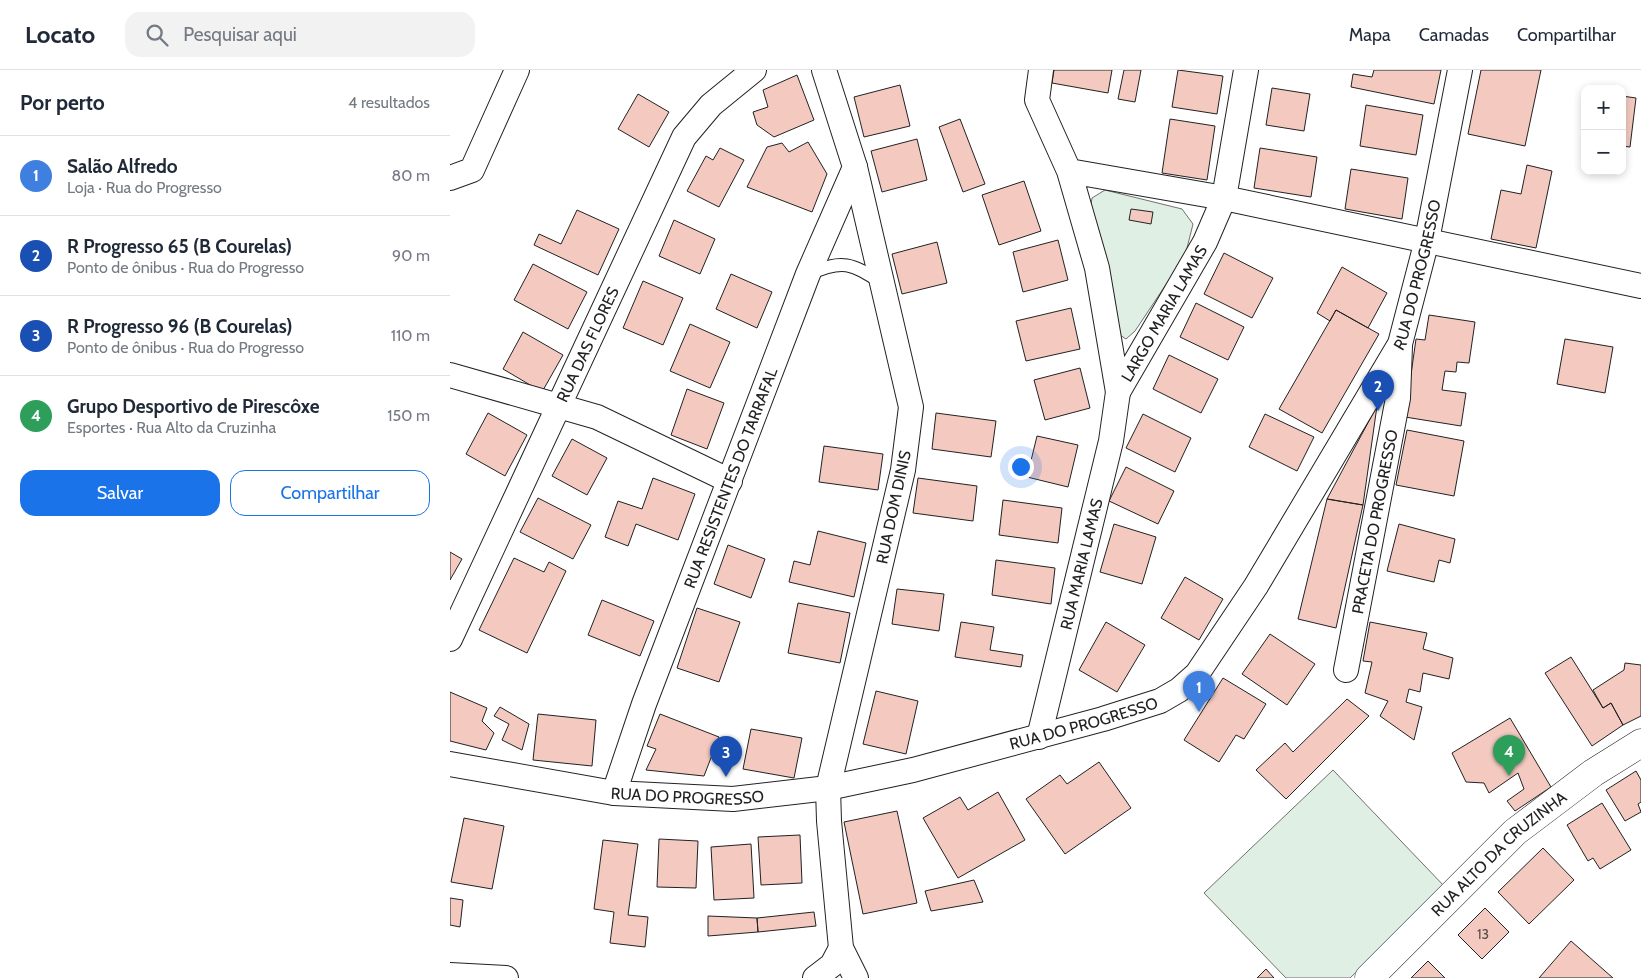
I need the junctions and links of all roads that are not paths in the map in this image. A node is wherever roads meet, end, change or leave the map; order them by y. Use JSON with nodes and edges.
{"nodes":[{"id":1,"x":517,"y":70,"type":"edge"},
{"id":2,"x":754,"y":70,"type":"edge"},
{"id":3,"x":824,"y":70,"type":"edge"},
{"id":4,"x":1041,"y":70,"type":"edge"},
{"id":5,"x":1246,"y":70,"type":"edge"},
{"id":6,"x":1460,"y":70,"type":"edge"},
{"id":7,"x":855,"y":167,"type":"junction"},
{"id":8,"x":1069,"y":171,"type":"junction"},
{"id":9,"x":450,"y":178,"type":"edge"},
{"id":10,"x":1224,"y":198,"type":"junction"},
{"id":11,"x":1427,"y":240,"type":"junction"},
{"id":12,"x":808,"y":274,"type":"junction"},
{"id":13,"x":884,"y":284,"type":"junction"},
{"id":14,"x":1641,"y":286,"type":"edge"},
{"id":15,"x":1400,"y":344,"type":"junction"},
{"id":16,"x":450,"y":374,"type":"edge"},
{"id":17,"x":1118,"y":392,"type":"junction"},
{"id":18,"x":559,"y":406,"type":"junction"},
{"id":19,"x":730,"y":481,"type":"junction"},
{"id":20,"x":450,"y":639,"type":"edge"},
{"id":21,"x":1346,"y":670,"type":"dead end"},
{"id":22,"x":1039,"y":737,"type":"junction"},
{"id":23,"x":1641,"y":743,"type":"edge"},
{"id":24,"x":450,"y":764,"type":"edge"},
{"id":25,"x":828,"y":788,"type":"junction"},
{"id":26,"x":614,"y":793,"type":"junction"},
{"id":27,"x":841,"y":948,"type":"junction"},
{"id":28,"x":450,"y":975,"type":"edge"},
{"id":29,"x":506,"y":978,"type":"edge"},
{"id":30,"x":814,"y":978,"type":"edge"},
{"id":31,"x":856,"y":978,"type":"edge"},
{"id":32,"x":1369,"y":978,"type":"edge"}],
"edges":[{"from":1,"to":9,"type":"street"},
{"from":2,"to":18,"type":"street","name":"RUA DAS FLORES"},
{"from":3,"to":7,"type":"street","name":"RUA DOM DINIS"},
{"from":4,"to":8,"type":"street","name":"LARGO MARIA LAMAS"},
{"from":5,"to":10,"type":"street","name":"LARGO MARIA LAMAS"},
{"from":6,"to":11,"type":"street","name":"RUA DO PROGRESSO"},
{"from":7,"to":12,"type":"street","name":"RUA RESISTENTES DO TARRAFAL"},
{"from":7,"to":13,"type":"street","name":"RUA DOM DINIS"},
{"from":8,"to":10,"type":"street"},
{"from":8,"to":17,"type":"street","name":"LARGO MARIA LAMAS"},
{"from":10,"to":11,"type":"street"},
{"from":10,"to":17,"type":"street","name":"LARGO MARIA LAMAS"},
{"from":11,"to":14,"type":"street"},
{"from":11,"to":15,"type":"street","name":"RUA DO PROGRESSO"},
{"from":12,"to":13,"type":"lane"},
{"from":12,"to":19,"type":"street","name":"RUA RESISTENTES DO TARRAFAL"},
{"from":13,"to":25,"type":"street","name":"RUA DOM DINIS"},
{"from":15,"to":21,"type":"street","name":"PRACETA DO PROGRESSO"},
{"from":15,"to":22,"type":"street","name":"RUA DO PROGRESSO"},
{"from":16,"to":18,"type":"street"},
{"from":17,"to":22,"type":"street","name":"RUA MARIA LAMAS"},
{"from":18,"to":19,"type":"street"},
{"from":18,"to":20,"type":"street","name":"RUA DAS FLORES"},
{"from":19,"to":26,"type":"street","name":"RUA RESISTENTES DO TARRAFAL"},
{"from":22,"to":25,"type":"street","name":"RUA DO PROGRESSO"},
{"from":23,"to":32,"type":"street","name":"RUA ALTO DA CRUZINHA"},
{"from":24,"to":26,"type":"street","name":"RUA DO PROGRESSO"},
{"from":25,"to":26,"type":"street","name":"RUA DO PROGRESSO"},
{"from":25,"to":27,"type":"street","name":"RUA DOM DINIS"},
{"from":27,"to":30,"type":"street"},
{"from":27,"to":31,"type":"street"},
{"from":28,"to":29,"type":"street"}]}
